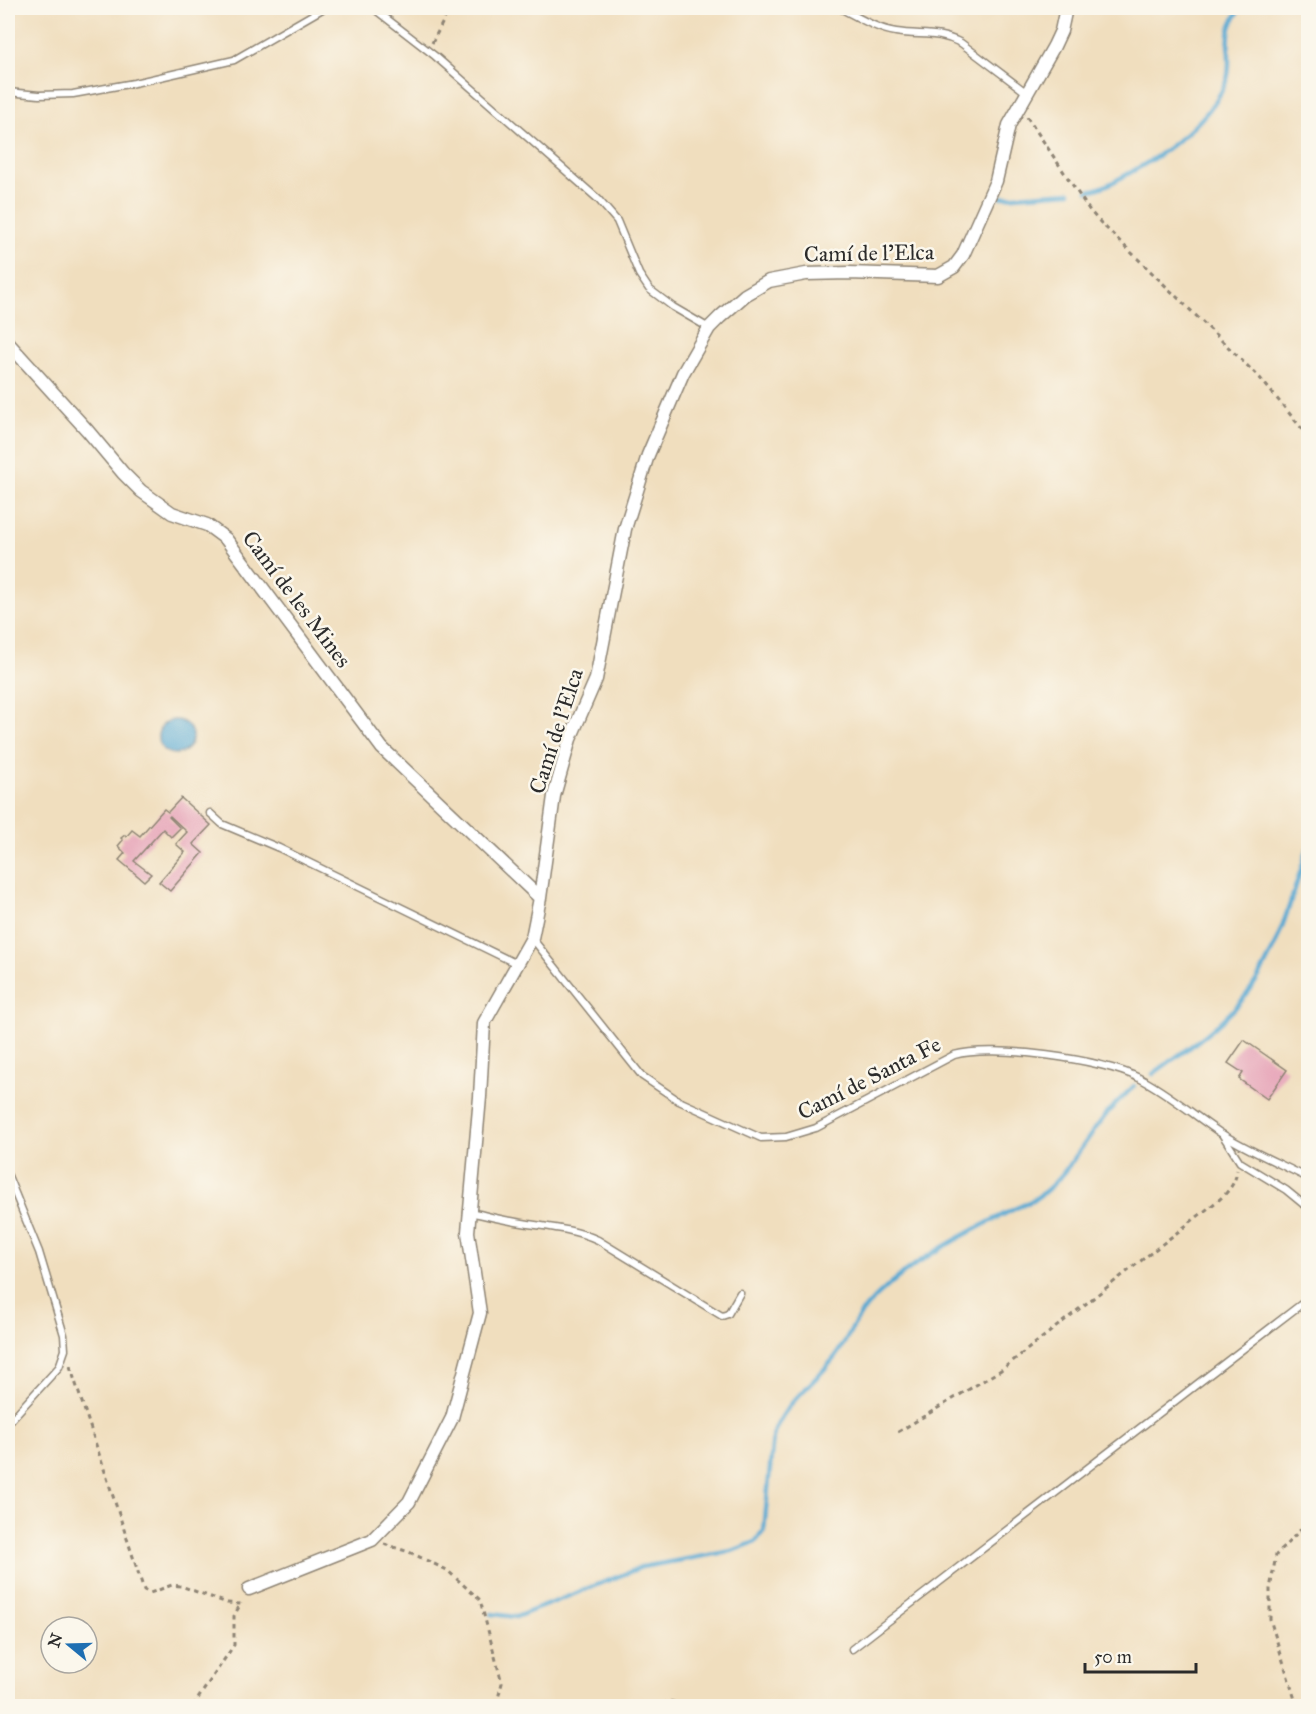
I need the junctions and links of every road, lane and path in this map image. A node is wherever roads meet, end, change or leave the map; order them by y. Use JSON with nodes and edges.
{"nodes":[{"id":1,"x":324,"y":8,"type":"edge"},
{"id":2,"x":373,"y":8,"type":"edge"},
{"id":3,"x":450,"y":8,"type":"edge"},
{"id":4,"x":840,"y":8,"type":"edge"},
{"id":5,"x":1066,"y":8,"type":"edge"},
{"id":6,"x":428,"y":51,"type":"junction"},
{"id":7,"x":8,"y":92,"type":"edge"},
{"id":8,"x":1027,"y":93,"type":"junction"},
{"id":9,"x":1019,"y":105,"type":"junction"},
{"id":10,"x":709,"y":328,"type":"junction"},
{"id":11,"x":8,"y":344,"type":"edge"},
{"id":12,"x":1308,"y":436,"type":"edge"},
{"id":13,"x":210,"y":813,"type":"dead end"},
{"id":14,"x":540,"y":898,"type":"junction"},
{"id":15,"x":532,"y":938,"type":"junction"},
{"id":16,"x":518,"y":964,"type":"junction"},
{"id":17,"x":1221,"y":1133,"type":"junction"},
{"id":18,"x":1237,"y":1159,"type":"junction"},
{"id":19,"x":8,"y":1176,"type":"edge"},
{"id":20,"x":1308,"y":1178,"type":"edge"},
{"id":21,"x":1308,"y":1208,"type":"edge"},
{"id":22,"x":470,"y":1212,"type":"junction"},
{"id":23,"x":740,"y":1293,"type":"dead end"},
{"id":24,"x":1308,"y":1299,"type":"edge"},
{"id":25,"x":65,"y":1350,"type":"junction"},
{"id":26,"x":8,"y":1423,"type":"edge"},
{"id":27,"x":898,"y":1432,"type":"dead end"},
{"id":28,"x":1308,"y":1522,"type":"edge"},
{"id":29,"x":372,"y":1540,"type":"junction"},
{"id":30,"x":249,"y":1589,"type":"joint"},
{"id":31,"x":241,"y":1604,"type":"junction"},
{"id":32,"x":852,"y":1648,"type":"dead end"},
{"id":33,"x":193,"y":1707,"type":"edge"},
{"id":34,"x":496,"y":1707,"type":"edge"},
{"id":35,"x":653,"y":1707,"type":"edge"},
{"id":36,"x":686,"y":1707,"type":"edge"},
{"id":37,"x":1297,"y":1707,"type":"edge"}],
"edges":[{"from":1,"to":7,"type":"lane"},
{"from":2,"to":6,"type":"lane"},
{"from":3,"to":6,"type":"path"},
{"from":4,"to":8,"type":"lane"},
{"from":5,"to":8,"type":"street","name":"Camí de l'Elca"},
{"from":6,"to":10,"type":"lane"},
{"from":8,"to":9,"type":"street","name":"Camí de l'Elca"},
{"from":9,"to":10,"type":"street","name":"Camí de l'Elca"},
{"from":9,"to":12,"type":"path"},
{"from":10,"to":14,"type":"street","name":"Camí de l'Elca"},
{"from":11,"to":14,"type":"street","name":"Camí de les Mines"},
{"from":13,"to":16,"type":"lane"},
{"from":14,"to":15,"type":"street","name":"Camí de l'Elca"},
{"from":15,"to":16,"type":"street","name":"Camí de l'Elca"},
{"from":15,"to":17,"type":"lane","name":"Camí de Santa Fe"},
{"from":16,"to":22,"type":"street","name":"Camí de l'Elca"},
{"from":17,"to":18,"type":"lane"},
{"from":17,"to":20,"type":"lane","name":"Camí de Santa Fe"},
{"from":18,"to":21,"type":"lane"},
{"from":18,"to":27,"type":"path"},
{"from":19,"to":25,"type":"lane"},
{"from":22,"to":23,"type":"lane"},
{"from":22,"to":29,"type":"street","name":"Camí de l'Elca"},
{"from":24,"to":32,"type":"lane"},
{"from":25,"to":26,"type":"lane"},
{"from":25,"to":31,"type":"path"},
{"from":28,"to":37,"type":"path"},
{"from":29,"to":30,"type":"street","name":"Camí de l'Elca"},
{"from":29,"to":34,"type":"path"},
{"from":30,"to":31,"type":"path"},
{"from":31,"to":33,"type":"path"},
{"from":35,"to":36,"type":"path"}]}
